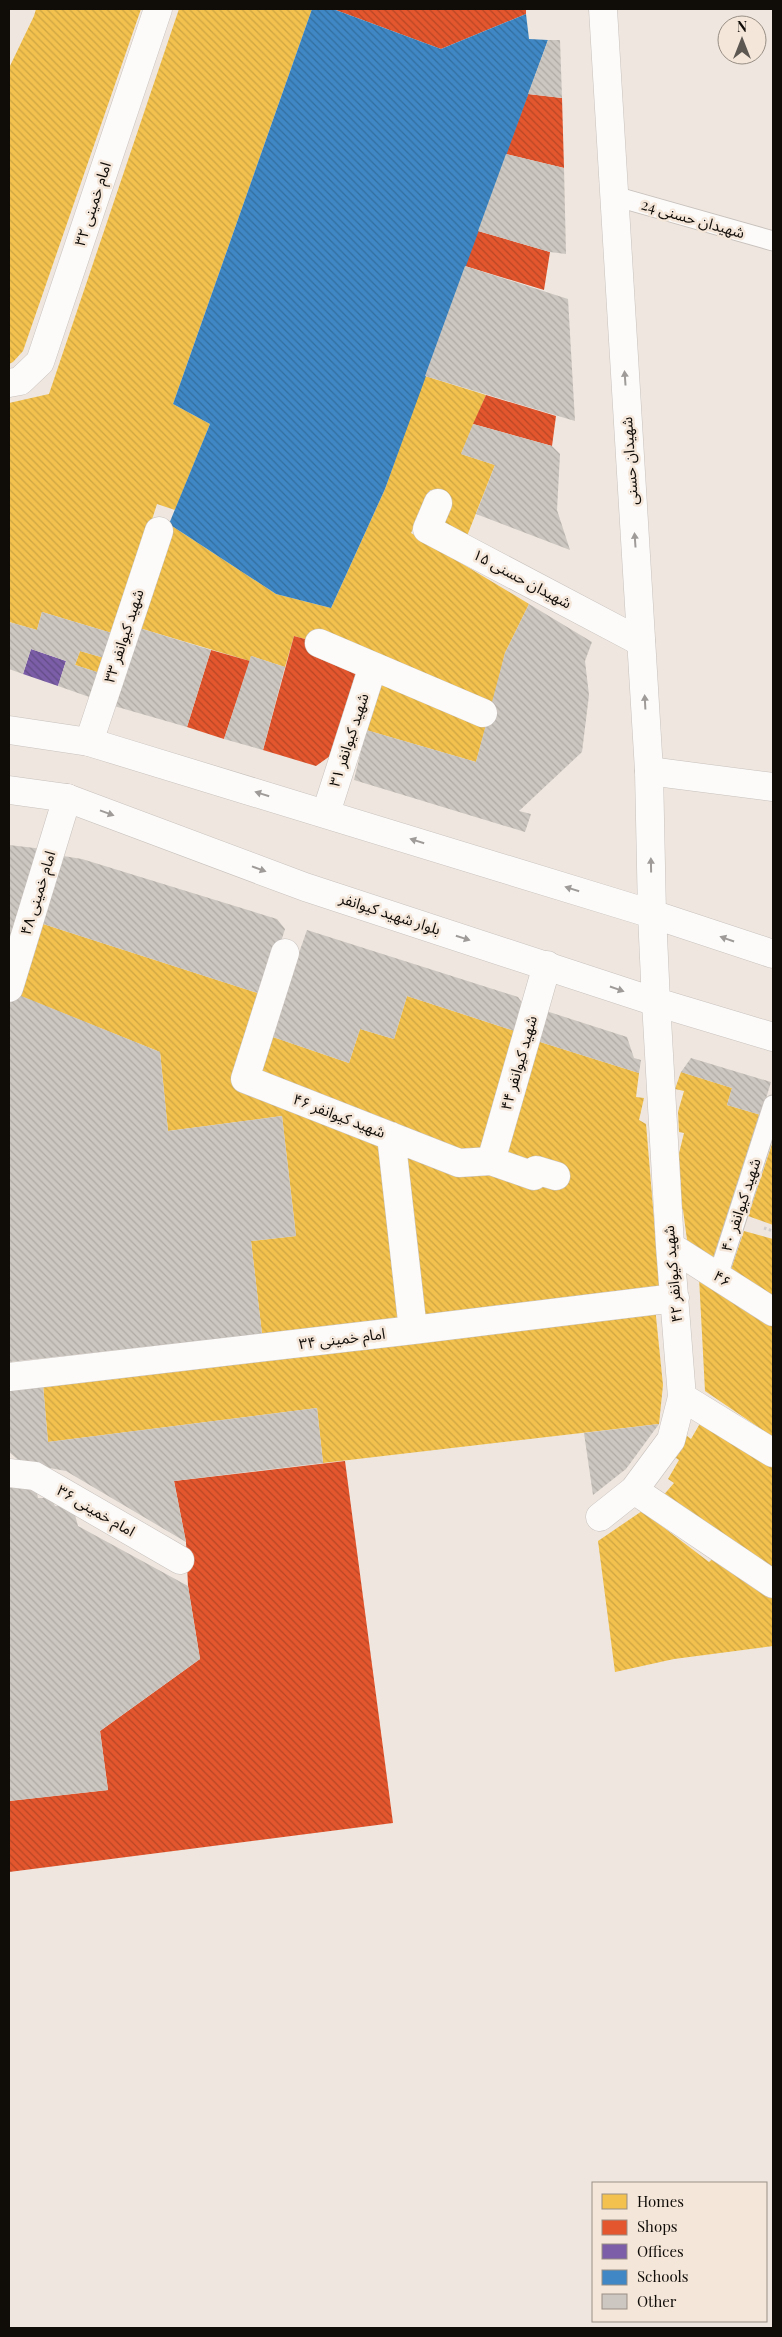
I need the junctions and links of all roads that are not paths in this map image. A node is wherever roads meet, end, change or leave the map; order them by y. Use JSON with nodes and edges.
{"nodes":[{"id":1,"x":158,"y":9,"type":"edge"},
{"id":2,"x":603,"y":9,"type":"edge"},
{"id":3,"x":614,"y":196,"type":"junction"},
{"id":4,"x":773,"y":241,"type":"edge"},
{"id":5,"x":9,"y":383,"type":"edge"},
{"id":6,"x":438,"y":503,"type":"dead end"},
{"id":7,"x":159,"y":531,"type":"dead end"},
{"id":8,"x":641,"y":642,"type":"junction"},
{"id":9,"x":319,"y":643,"type":"dead end"},
{"id":10,"x":373,"y":666,"type":"junction"},
{"id":11,"x":483,"y":713,"type":"dead end"},
{"id":12,"x":9,"y":730,"type":"edge"},
{"id":13,"x":89,"y":742,"type":"junction"},
{"id":14,"x":649,"y":771,"type":"junction"},
{"id":15,"x":773,"y":787,"type":"edge"},
{"id":16,"x":9,"y":790,"type":"edge"},
{"id":17,"x":67,"y":798,"type":"junction"},
{"id":18,"x":326,"y":813,"type":"junction"},
{"id":19,"x":652,"y":914,"type":"junction"},
{"id":20,"x":286,"y":953,"type":"dead end"},
{"id":21,"x":773,"y":954,"type":"edge"},
{"id":22,"x":547,"y":965,"type":"junction"},
{"id":23,"x":9,"y":988,"type":"edge"},
{"id":24,"x":656,"y":1002,"type":"junction"},
{"id":25,"x":773,"y":1037,"type":"edge"},
{"id":26,"x":773,"y":1105,"type":"edge"},
{"id":27,"x":390,"y":1136,"type":"junction"},
{"id":28,"x":491,"y":1161,"type":"junction"},
{"id":29,"x":556,"y":1176,"type":"dead end"},
{"id":30,"x":670,"y":1246,"type":"junction"},
{"id":31,"x":718,"y":1276,"type":"junction"},
{"id":32,"x":675,"y":1298,"type":"junction"},
{"id":33,"x":773,"y":1312,"type":"edge"},
{"id":34,"x":413,"y":1330,"type":"junction"},
{"id":35,"x":9,"y":1377,"type":"edge"},
{"id":36,"x":682,"y":1397,"type":"junction"},
{"id":37,"x":773,"y":1453,"type":"edge"},
{"id":38,"x":9,"y":1473,"type":"edge"},
{"id":39,"x":634,"y":1490,"type":"junction"},
{"id":40,"x":600,"y":1516,"type":"dead end"},
{"id":41,"x":180,"y":1560,"type":"dead end"},
{"id":42,"x":773,"y":1584,"type":"edge"}],
"edges":[{"from":1,"to":5,"type":"street","name":"امام خمینی ۳۲"},
{"from":2,"to":3,"type":"street","name":"شهیدان حسنی"},
{"from":3,"to":4,"type":"lane","name":"شهیدان حسنی 24"},
{"from":8,"to":3,"type":"street","name":"شهیدان حسنی","one_way":true},
{"from":6,"to":8,"type":"street","name":"شهیدان حسنی ۱۵"},
{"from":7,"to":13,"type":"street","name":"شهید کیوانفر ۳۳"},
{"from":14,"to":8,"type":"street","name":"شهیدان حسنی","one_way":true},
{"from":9,"to":10,"type":"street"},
{"from":10,"to":11,"type":"street"},
{"from":10,"to":18,"type":"street","name":"شهید کیوانفر ۳۱"},
{"from":12,"to":13,"type":"street"},
{"from":18,"to":13,"type":"street","one_way":true},
{"from":14,"to":15,"type":"street"},
{"from":19,"to":14,"type":"street","name":"شهیدان حسنی","one_way":true},
{"from":16,"to":17,"type":"street","name":"بلوار شهید کیوانفر"},
{"from":17,"to":22,"type":"street","name":"بلوار شهید کیوانفر","one_way":true},
{"from":17,"to":23,"type":"street","name":"امام خمینی ۴۸"},
{"from":19,"to":18,"type":"street","one_way":true},
{"from":21,"to":19,"type":"street","one_way":true},
{"from":19,"to":24,"type":"street","name":"شهید کیوانفر ۴۲"},
{"from":20,"to":27,"type":"street","name":"شهید کیوانفر ۴۶"},
{"from":22,"to":24,"type":"street","name":"بلوار شهید کیوانفر","one_way":true},
{"from":22,"to":28,"type":"street","name":"شهید کیوانفر ۴۴"},
{"from":24,"to":25,"type":"street","name":"بلوار شهید کیوانفر"},
{"from":24,"to":30,"type":"street","name":"شهید کیوانفر ۴۲"},
{"from":26,"to":31,"type":"lane","name":"شهید کیوانفر ۴۰"},
{"from":27,"to":28,"type":"street","name":"شهید کیوانفر ۴۶"},
{"from":27,"to":34,"type":"street"},
{"from":28,"to":29,"type":"street","name":"شهید کیوانفر ۴۶"},
{"from":30,"to":31,"type":"street","name":"۴۶"},
{"from":30,"to":32,"type":"street","name":"شهید کیوانفر ۴۲"},
{"from":31,"to":33,"type":"street","name":"۴۶"},
{"from":32,"to":34,"type":"street","name":"امام خمینی ۳۴"},
{"from":32,"to":36,"type":"street","name":"شهید کیوانفر ۴۲"},
{"from":34,"to":35,"type":"street","name":"امام خمینی ۳۴"},
{"from":36,"to":37,"type":"street"},
{"from":36,"to":39,"type":"street","name":"شهید کیوانفر ۴۲"},
{"from":38,"to":41,"type":"street","name":"امام خمینی ۳۶"},
{"from":39,"to":40,"type":"street","name":"شهید کیوانفر ۴۲"},
{"from":39,"to":42,"type":"street"}]}
